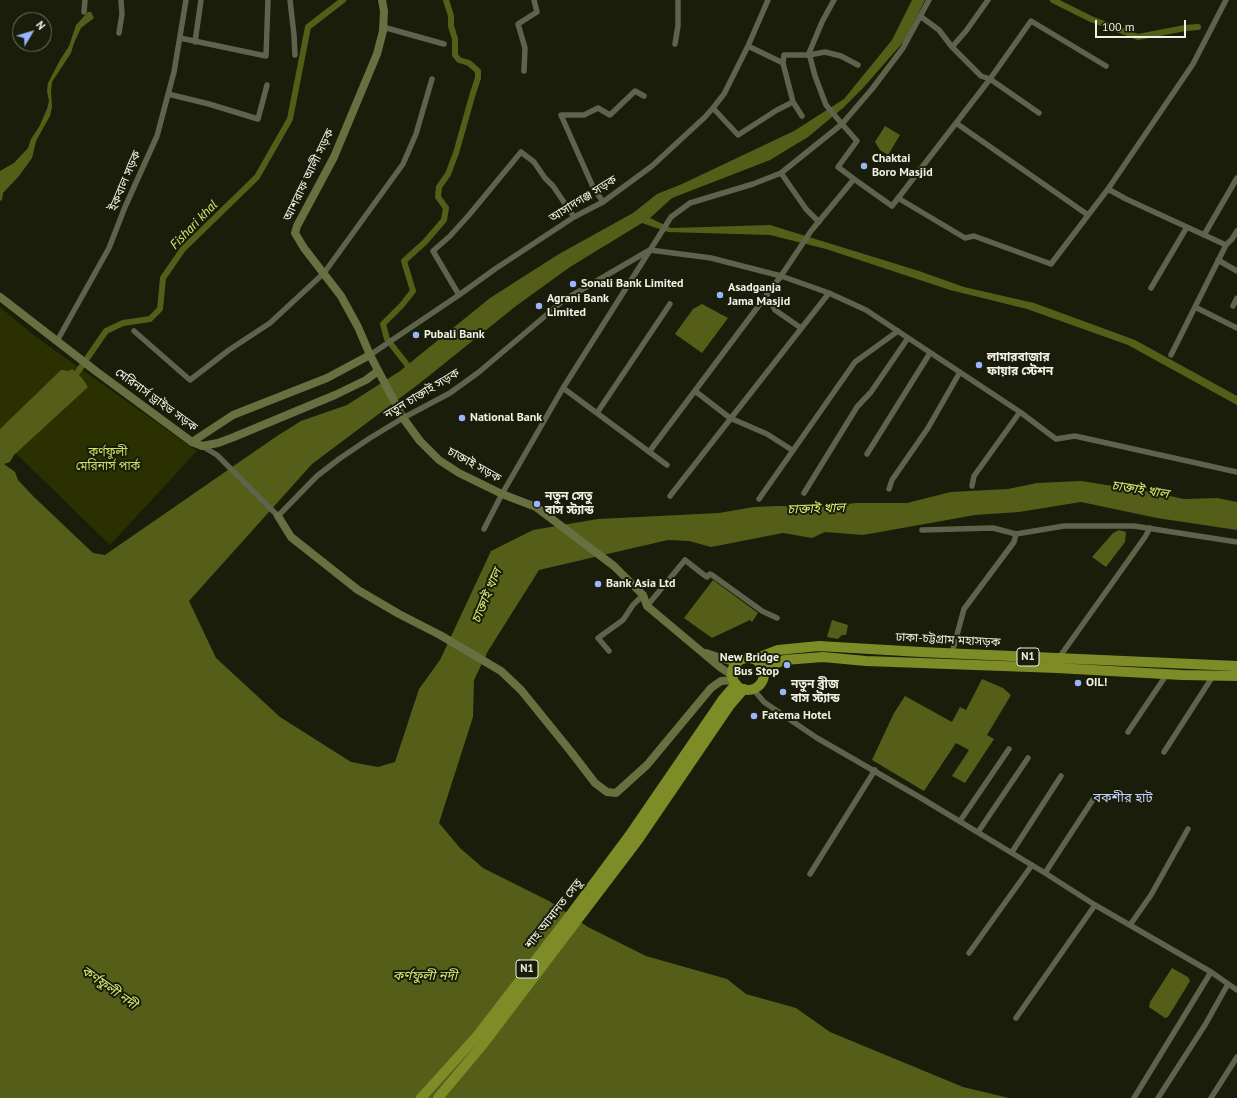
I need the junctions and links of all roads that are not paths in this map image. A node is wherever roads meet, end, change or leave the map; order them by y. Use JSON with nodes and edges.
{"nodes":[{"id":1,"x":85,"y":0,"type":"edge"},
{"id":2,"x":121,"y":0,"type":"edge"},
{"id":3,"x":186,"y":0,"type":"edge"},
{"id":4,"x":201,"y":0,"type":"edge"},
{"id":5,"x":268,"y":0,"type":"edge"},
{"id":6,"x":290,"y":0,"type":"edge"},
{"id":7,"x":382,"y":0,"type":"edge"},
{"id":8,"x":534,"y":0,"type":"edge"},
{"id":9,"x":678,"y":0,"type":"edge"},
{"id":10,"x":768,"y":0,"type":"edge"},
{"id":11,"x":834,"y":0,"type":"edge"},
{"id":12,"x":929,"y":0,"type":"edge"},
{"id":13,"x":988,"y":0,"type":"edge"},
{"id":14,"x":1226,"y":0,"type":"edge"},
{"id":15,"x":84,"y":12,"type":"dead end"},
{"id":16,"x":920,"y":16,"type":"junction"},
{"id":17,"x":383,"y":27,"type":"junction"},
{"id":18,"x":119,"y":33,"type":"dead end"},
{"id":19,"x":180,"y":38,"type":"junction"},
{"id":20,"x":195,"y":42,"type":"junction"},
{"id":21,"x":444,"y":44,"type":"dead end"},
{"id":22,"x":675,"y":44,"type":"dead end"},
{"id":23,"x":748,"y":46,"type":"junction"},
{"id":24,"x":952,"y":47,"type":"junction"},
{"id":25,"x":295,"y":55,"type":"dead end"},
{"id":26,"x":809,"y":55,"type":"junction"},
{"id":27,"x":783,"y":64,"type":"junction"},
{"id":28,"x":858,"y":65,"type":"dead end"},
{"id":29,"x":1106,"y":66,"type":"dead end"},
{"id":30,"x":524,"y":71,"type":"dead end"},
{"id":31,"x":432,"y":79,"type":"dead end"},
{"id":32,"x":990,"y":79,"type":"junction"},
{"id":33,"x":267,"y":85,"type":"dead end"},
{"id":34,"x":168,"y":94,"type":"junction"},
{"id":35,"x":644,"y":96,"type":"dead end"},
{"id":36,"x":793,"y":102,"type":"junction"},
{"id":37,"x":713,"y":108,"type":"junction"},
{"id":38,"x":1039,"y":113,"type":"dead end"},
{"id":39,"x":802,"y":116,"type":"dead end"},
{"id":40,"x":840,"y":122,"type":"junction"},
{"id":41,"x":956,"y":123,"type":"junction"},
{"id":42,"x":781,"y":173,"type":"junction"},
{"id":43,"x":1237,"y":178,"type":"edge"},
{"id":44,"x":854,"y":179,"type":"junction"},
{"id":45,"x":1108,"y":189,"type":"junction"},
{"id":46,"x":898,"y":198,"type":"junction"},
{"id":47,"x":603,"y":202,"type":"junction"},
{"id":48,"x":1088,"y":215,"type":"junction"},
{"id":49,"x":574,"y":217,"type":"junction"},
{"id":50,"x":819,"y":222,"type":"junction"},
{"id":51,"x":1187,"y":227,"type":"junction"},
{"id":52,"x":1237,"y":231,"type":"edge"},
{"id":53,"x":1204,"y":235,"type":"junction"},
{"id":54,"x":1226,"y":245,"type":"junction"},
{"id":55,"x":650,"y":250,"type":"junction"},
{"id":56,"x":1218,"y":260,"type":"junction"},
{"id":57,"x":1237,"y":271,"type":"edge"},
{"id":58,"x":324,"y":273,"type":"junction"},
{"id":59,"x":781,"y":276,"type":"junction"},
{"id":60,"x":1151,"y":288,"type":"dead end"},
{"id":61,"x":829,"y":293,"type":"junction"},
{"id":62,"x":459,"y":295,"type":"junction"},
{"id":63,"x":0,"y":297,"type":"edge"},
{"id":64,"x":1237,"y":298,"type":"edge"},
{"id":65,"x":764,"y":299,"type":"junction"},
{"id":66,"x":670,"y":304,"type":"dead end"},
{"id":67,"x":1233,"y":306,"type":"dead end"},
{"id":68,"x":1195,"y":307,"type":"junction"},
{"id":69,"x":801,"y":328,"type":"junction"},
{"id":70,"x":1237,"y":328,"type":"edge"},
{"id":71,"x":134,"y":331,"type":"dead end"},
{"id":72,"x":898,"y":331,"type":"junction"},
{"id":73,"x":908,"y":338,"type":"junction"},
{"id":74,"x":57,"y":341,"type":"junction"},
{"id":75,"x":930,"y":353,"type":"junction"},
{"id":76,"x":370,"y":355,"type":"junction"},
{"id":77,"x":1171,"y":356,"type":"dead end"},
{"id":78,"x":960,"y":372,"type":"junction"},
{"id":79,"x":379,"y":373,"type":"junction"},
{"id":80,"x":563,"y":388,"type":"junction"},
{"id":81,"x":696,"y":391,"type":"junction"},
{"id":82,"x":1020,"y":412,"type":"junction"},
{"id":83,"x":597,"y":413,"type":"junction"},
{"id":84,"x":403,"y":418,"type":"junction"},
{"id":85,"x":730,"y":418,"type":"junction"},
{"id":86,"x":192,"y":442,"type":"junction"},
{"id":87,"x":202,"y":446,"type":"junction"},
{"id":88,"x":792,"y":450,"type":"junction"},
{"id":89,"x":649,"y":452,"type":"junction"},
{"id":90,"x":867,"y":454,"type":"dead end"},
{"id":91,"x":667,"y":465,"type":"dead end"},
{"id":92,"x":1237,"y":472,"type":"edge"},
{"id":93,"x":972,"y":486,"type":"dead end"},
{"id":94,"x":889,"y":489,"type":"dead end"},
{"id":95,"x":804,"y":493,"type":"dead end"},
{"id":96,"x":502,"y":494,"type":"junction"},
{"id":97,"x":670,"y":496,"type":"dead end"},
{"id":98,"x":759,"y":498,"type":"dead end"},
{"id":99,"x":278,"y":516,"type":"junction"},
{"id":100,"x":1150,"y":528,"type":"junction"},
{"id":101,"x":484,"y":529,"type":"dead end"},
{"id":102,"x":922,"y":530,"type":"dead end"},
{"id":103,"x":1016,"y":534,"type":"junction"},
{"id":104,"x":1237,"y":542,"type":"edge"},
{"id":105,"x":643,"y":595,"type":"junction"},
{"id":106,"x":647,"y":606,"type":"junction"},
{"id":107,"x":777,"y":618,"type":"dead end"},
{"id":108,"x":609,"y":651,"type":"dead end"},
{"id":109,"x":701,"y":651,"type":"junction"},
{"id":110,"x":952,"y":653,"type":"junction"},
{"id":111,"x":755,"y":659,"type":"junction"},
{"id":112,"x":1058,"y":659,"type":"junction"},
{"id":113,"x":736,"y":663,"type":"junction"},
{"id":114,"x":1183,"y":664,"type":"junction"},
{"id":115,"x":1237,"y":666,"type":"edge"},
{"id":116,"x":764,"y":672,"type":"junction"},
{"id":117,"x":1167,"y":674,"type":"junction"},
{"id":118,"x":1182,"y":675,"type":"junction"},
{"id":119,"x":1213,"y":676,"type":"junction"},
{"id":120,"x":1237,"y":676,"type":"edge"},
{"id":121,"x":734,"y":680,"type":"junction"},
{"id":122,"x":749,"y":689,"type":"junction"},
{"id":123,"x":1128,"y":732,"type":"dead end"},
{"id":124,"x":1009,"y":749,"type":"dead end"},
{"id":125,"x":1164,"y":752,"type":"dead end"},
{"id":126,"x":1028,"y":758,"type":"dead end"},
{"id":127,"x":875,"y":770,"type":"junction"},
{"id":128,"x":1061,"y":776,"type":"dead end"},
{"id":129,"x":1094,"y":798,"type":"dead end"},
{"id":130,"x":960,"y":821,"type":"junction"},
{"id":131,"x":1188,"y":829,"type":"dead end"},
{"id":132,"x":978,"y":832,"type":"junction"},
{"id":133,"x":634,"y":838,"type":"junction"},
{"id":134,"x":1012,"y":852,"type":"junction"},
{"id":135,"x":1032,"y":865,"type":"junction"},
{"id":136,"x":1045,"y":873,"type":"junction"},
{"id":137,"x":810,"y":874,"type":"dead end"},
{"id":138,"x":1095,"y":905,"type":"junction"},
{"id":139,"x":1130,"y":925,"type":"junction"},
{"id":140,"x":969,"y":953,"type":"dead end"},
{"id":141,"x":1211,"y":972,"type":"junction"},
{"id":142,"x":1228,"y":984,"type":"junction"},
{"id":143,"x":1237,"y":990,"type":"edge"},
{"id":144,"x":1016,"y":1018,"type":"dead end"},
{"id":145,"x":1237,"y":1057,"type":"edge"},
{"id":146,"x":420,"y":1098,"type":"edge"},
{"id":147,"x":438,"y":1098,"type":"edge"},
{"id":148,"x":1134,"y":1098,"type":"edge"},
{"id":149,"x":1158,"y":1098,"type":"edge"},
{"id":150,"x":1211,"y":1098,"type":"edge"}],
"edges":[{"from":1,"to":15,"type":"street"},
{"from":2,"to":18,"type":"street"},
{"from":3,"to":19,"type":"street","name":"ইকবাল সড়ক"},
{"from":4,"to":20,"type":"street"},
{"from":5,"to":20,"type":"street"},
{"from":6,"to":25,"type":"street"},
{"from":7,"to":17,"type":"main road"},
{"from":8,"to":30,"type":"street"},
{"from":9,"to":22,"type":"street"},
{"from":10,"to":23,"type":"street","name":"আসাদগঞ্জ সড়ক"},
{"from":11,"to":26,"type":"street"},
{"from":12,"to":16,"type":"street"},
{"from":13,"to":24,"type":"street"},
{"from":14,"to":45,"type":"street"},
{"from":16,"to":24,"type":"street"},
{"from":16,"to":40,"type":"street"},
{"from":17,"to":21,"type":"street"},
{"from":17,"to":58,"type":"main road","name":"আশরাফ আলী সড়ক"},
{"from":19,"to":20,"type":"street"},
{"from":19,"to":34,"type":"street","name":"ইকবাল সড়ক"},
{"from":23,"to":27,"type":"street"},
{"from":23,"to":37,"type":"street","name":"আসাদগঞ্জ সড়ক"},
{"from":24,"to":32,"type":"street"},
{"from":26,"to":27,"type":"street"},
{"from":26,"to":28,"type":"street"},
{"from":26,"to":40,"type":"street"},
{"from":27,"to":36,"type":"street"},
{"from":29,"to":32,"type":"street"},
{"from":31,"to":58,"type":"street"},
{"from":32,"to":38,"type":"street"},
{"from":32,"to":41,"type":"street"},
{"from":33,"to":34,"type":"street"},
{"from":34,"to":74,"type":"street","name":"ইকবাল সড়ক"},
{"from":35,"to":47,"type":"street"},
{"from":36,"to":37,"type":"street"},
{"from":36,"to":39,"type":"street"},
{"from":37,"to":47,"type":"street","name":"আসাদগঞ্জ সড়ক"},
{"from":40,"to":42,"type":"street"},
{"from":40,"to":44,"type":"street"},
{"from":41,"to":46,"type":"street"},
{"from":41,"to":48,"type":"street"},
{"from":42,"to":50,"type":"street"},
{"from":42,"to":55,"type":"street"},
{"from":43,"to":53,"type":"street"},
{"from":44,"to":46,"type":"street"},
{"from":44,"to":50,"type":"street"},
{"from":45,"to":48,"type":"street"},
{"from":45,"to":51,"type":"street"},
{"from":46,"to":48,"type":"street"},
{"from":47,"to":49,"type":"street","name":"আসাদগঞ্জ সড়ক"},
{"from":49,"to":62,"type":"street","name":"আসাদগঞ্জ সড়ক"},
{"from":49,"to":62,"type":"street"},
{"from":50,"to":59,"type":"street"},
{"from":51,"to":53,"type":"street"},
{"from":51,"to":60,"type":"street"},
{"from":52,"to":54,"type":"street"},
{"from":53,"to":54,"type":"street"},
{"from":54,"to":56,"type":"street"},
{"from":55,"to":59,"type":"street"},
{"from":55,"to":80,"type":"street"},
{"from":55,"to":84,"type":"street","name":"নতুন চাক্তাই সড়ক"},
{"from":56,"to":57,"type":"street"},
{"from":56,"to":68,"type":"street"},
{"from":58,"to":71,"type":"street"},
{"from":58,"to":76,"type":"main road","name":"আশরাফ আলী সড়ক"},
{"from":59,"to":61,"type":"street"},
{"from":59,"to":65,"type":"street"},
{"from":61,"to":69,"type":"street"},
{"from":61,"to":72,"type":"street"},
{"from":62,"to":76,"type":"street","name":"আসাদগঞ্জ সড়ক"},
{"from":63,"to":74,"type":"main road"},
{"from":64,"to":67,"type":"street"},
{"from":65,"to":69,"type":"street"},
{"from":65,"to":81,"type":"street"},
{"from":66,"to":83,"type":"street"},
{"from":68,"to":70,"type":"street"},
{"from":68,"to":77,"type":"street"},
{"from":69,"to":85,"type":"street"},
{"from":72,"to":73,"type":"street"},
{"from":72,"to":88,"type":"street"},
{"from":73,"to":75,"type":"street"},
{"from":73,"to":95,"type":"street"},
{"from":74,"to":86,"type":"main road","name":"মেরিনার্স ড্রাইভ সড়ক"},
{"from":75,"to":78,"type":"street"},
{"from":75,"to":90,"type":"street"},
{"from":76,"to":79,"type":"main road"},
{"from":76,"to":86,"type":"main road"},
{"from":78,"to":82,"type":"street"},
{"from":78,"to":94,"type":"street"},
{"from":79,"to":84,"type":"main road","name":"চাক্তাই সড়ক"},
{"from":79,"to":87,"type":"main road"},
{"from":80,"to":83,"type":"street"},
{"from":80,"to":96,"type":"street"},
{"from":81,"to":85,"type":"street"},
{"from":81,"to":89,"type":"street"},
{"from":82,"to":92,"type":"street"},
{"from":82,"to":93,"type":"street"},
{"from":83,"to":89,"type":"street"},
{"from":84,"to":96,"type":"main road","name":"চাক্তাই সড়ক"},
{"from":84,"to":99,"type":"street","name":"নতুন চাক্তাই সড়ক"},
{"from":85,"to":88,"type":"street"},
{"from":85,"to":97,"type":"street"},
{"from":86,"to":87,"type":"main road","name":"মেরিনার্স ড্রাইভ সড়ক"},
{"from":87,"to":99,"type":"street"},
{"from":88,"to":98,"type":"street"},
{"from":89,"to":91,"type":"street"},
{"from":96,"to":101,"type":"street"},
{"from":96,"to":105,"type":"main road","name":"চাক্তাই সড়ক"},
{"from":99,"to":121,"type":"main road"},
{"from":100,"to":103,"type":"street"},
{"from":100,"to":104,"type":"street"},
{"from":100,"to":112,"type":"street"},
{"from":102,"to":103,"type":"street"},
{"from":103,"to":110,"type":"street"},
{"from":105,"to":106,"type":"main road"},
{"from":105,"to":108,"type":"street"},
{"from":106,"to":107,"type":"street"},
{"from":106,"to":109,"type":"main road"},
{"from":109,"to":113,"type":"main road"},
{"from":109,"to":121,"type":"main road"},
{"from":110,"to":111,"type":"highway","name":"ঢাকা-চট্টগ্রাম মহাসড়ক","number":"N1"},
{"from":110,"to":112,"type":"highway","name":"ঢাকা-চট্টগ্রাম মহাসড়ক","number":"N1"},
{"from":111,"to":113,"type":"highway","name":"ঢাকা-চট্টগ্রাম মহাসড়ক","number":"N1"},
{"from":111,"to":116,"type":"highway"},
{"from":112,"to":114,"type":"highway","name":"ঢাকা-চট্টগ্রাম মহাসড়ক","number":"N1"},
{"from":113,"to":121,"type":"highway","number":"N1"},
{"from":114,"to":115,"type":"highway","name":"ঢাকা-চট্টগ্রাম মহাসড়ক","number":"N1"},
{"from":114,"to":118,"type":"highway"},
{"from":116,"to":117,"type":"highway","name":"ঢাকা-চট্টগ্রাম মহাসড়ক","number":"N1"},
{"from":116,"to":122,"type":"highway","name":"ঢাকা-চট্টগ্রাম মহাসড়ক","number":"N1"},
{"from":117,"to":118,"type":"highway","name":"ঢাকা-চট্টগ্রাম মহাসড়ক","number":"N1"},
{"from":117,"to":123,"type":"street"},
{"from":118,"to":119,"type":"highway","name":"ঢাকা-চট্টগ্রাম মহাসড়ক","number":"N1"},
{"from":119,"to":120,"type":"highway","name":"ঢাকা-চট্টগ্রাম মহাসড়ক","number":"N1"},
{"from":119,"to":125,"type":"street"},
{"from":121,"to":122,"type":"highway"},
{"from":121,"to":133,"type":"highway","number":"N1"},
{"from":122,"to":127,"type":"street"},
{"from":122,"to":133,"type":"highway","name":"ঢাকা-চট্টগ্রাম মহাসড়ক","number":"N1"},
{"from":124,"to":130,"type":"street"},
{"from":126,"to":132,"type":"street"},
{"from":127,"to":130,"type":"street"},
{"from":127,"to":137,"type":"street"},
{"from":128,"to":134,"type":"street"},
{"from":129,"to":136,"type":"street"},
{"from":130,"to":132,"type":"street"},
{"from":131,"to":139,"type":"street"},
{"from":132,"to":134,"type":"street"},
{"from":133,"to":146,"type":"highway","name":"শাহ আমানত সেতু","number":"N1"},
{"from":133,"to":147,"type":"highway","name":"শাহ আমানত সেতু","number":"N1"},
{"from":134,"to":135,"type":"street"},
{"from":135,"to":136,"type":"street"},
{"from":135,"to":140,"type":"street"},
{"from":136,"to":138,"type":"street"},
{"from":138,"to":139,"type":"street"},
{"from":138,"to":144,"type":"street"},
{"from":139,"to":141,"type":"street"},
{"from":141,"to":142,"type":"street"},
{"from":141,"to":148,"type":"street"},
{"from":142,"to":143,"type":"street"},
{"from":142,"to":149,"type":"street"},
{"from":145,"to":150,"type":"street"}]}
